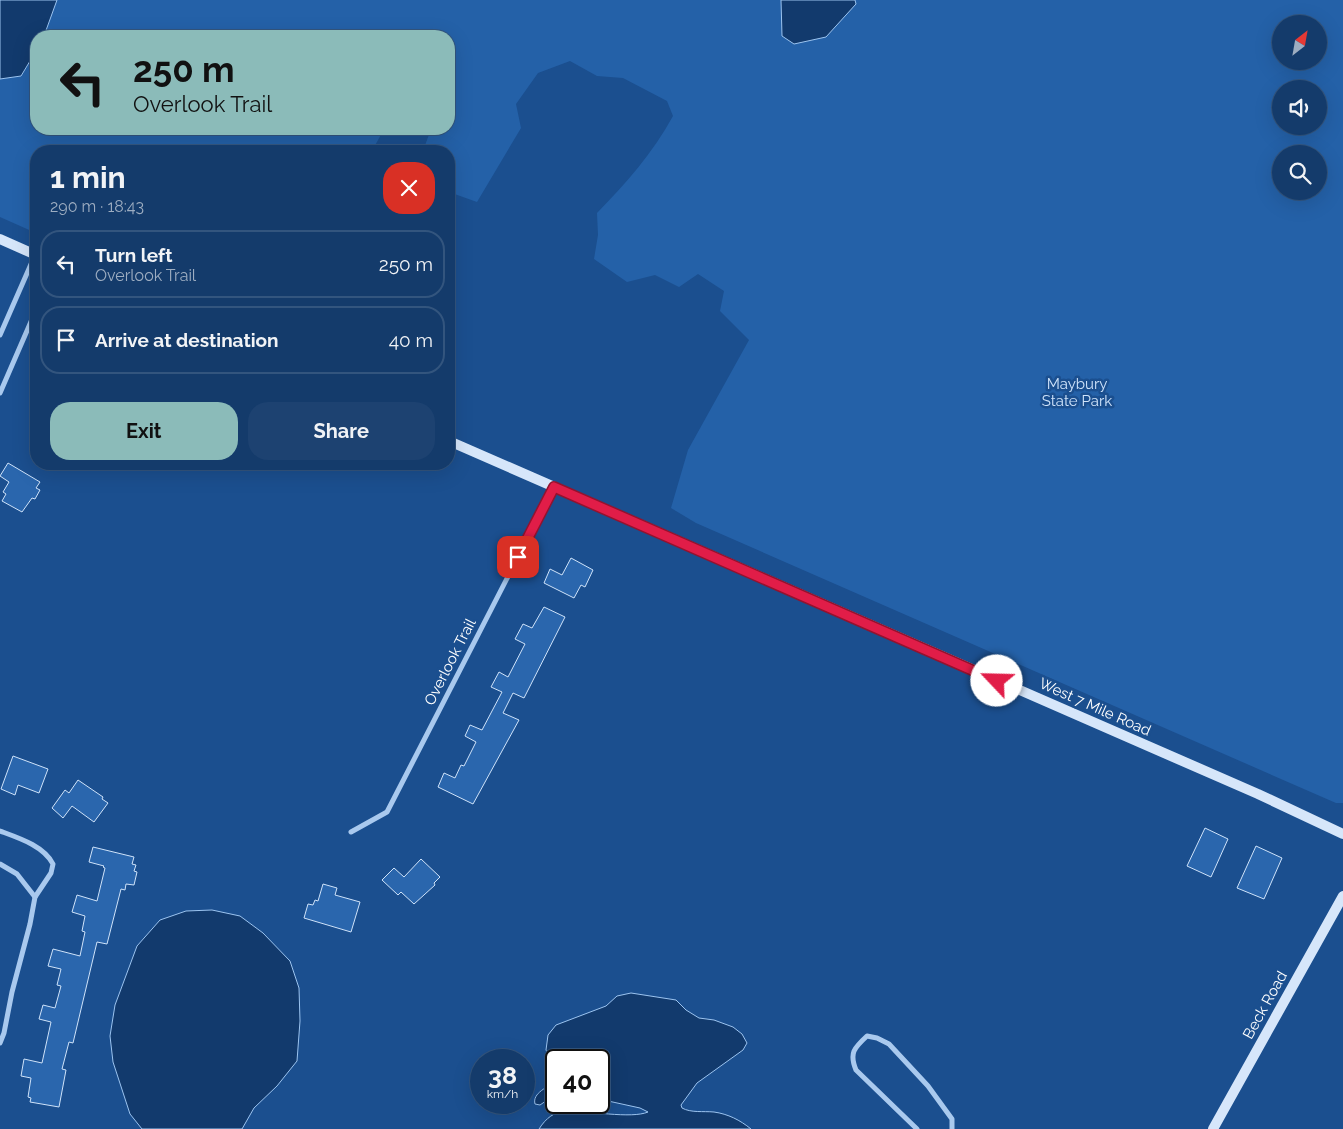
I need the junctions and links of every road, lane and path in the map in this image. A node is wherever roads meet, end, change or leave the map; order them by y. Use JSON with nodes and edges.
{"nodes":[{"id":1,"x":0,"y":239,"type":"edge"},
{"id":2,"x":30,"y":252,"type":"edge"},
{"id":3,"x":30,"y":268,"type":"edge"},
{"id":4,"x":30,"y":324,"type":"edge"},
{"id":5,"x":0,"y":335,"type":"edge"},
{"id":6,"x":0,"y":393,"type":"edge"},
{"id":7,"x":455,"y":443,"type":"edge"},
{"id":8,"x":554,"y":487,"type":"junction"},
{"id":9,"x":0,"y":831,"type":"edge"},
{"id":10,"x":351,"y":832,"type":"dead end"},
{"id":11,"x":1343,"y":834,"type":"edge"},
{"id":12,"x":0,"y":864,"type":"edge"},
{"id":13,"x":1343,"y":896,"type":"edge"},
{"id":14,"x":35,"y":897,"type":"junction"},
{"id":15,"x":0,"y":1043,"type":"edge"},
{"id":16,"x":917,"y":1129,"type":"edge"},
{"id":17,"x":952,"y":1129,"type":"edge"},
{"id":18,"x":1213,"y":1129,"type":"edge"}],
"edges":[{"from":1,"to":2,"type":"street"},
{"from":3,"to":5,"type":"street"},
{"from":4,"to":6,"type":"street"},
{"from":7,"to":8,"type":"street","name":"West 7 Mile Road"},
{"from":8,"to":10,"type":"street","name":"Overlook Trail"},
{"from":8,"to":11,"type":"street","name":"West 7 Mile Road"},
{"from":9,"to":14,"type":"street"},
{"from":12,"to":14,"type":"street"},
{"from":13,"to":18,"type":"street","name":"Beck Road"},
{"from":14,"to":15,"type":"street"},
{"from":16,"to":17,"type":"street"}]}
